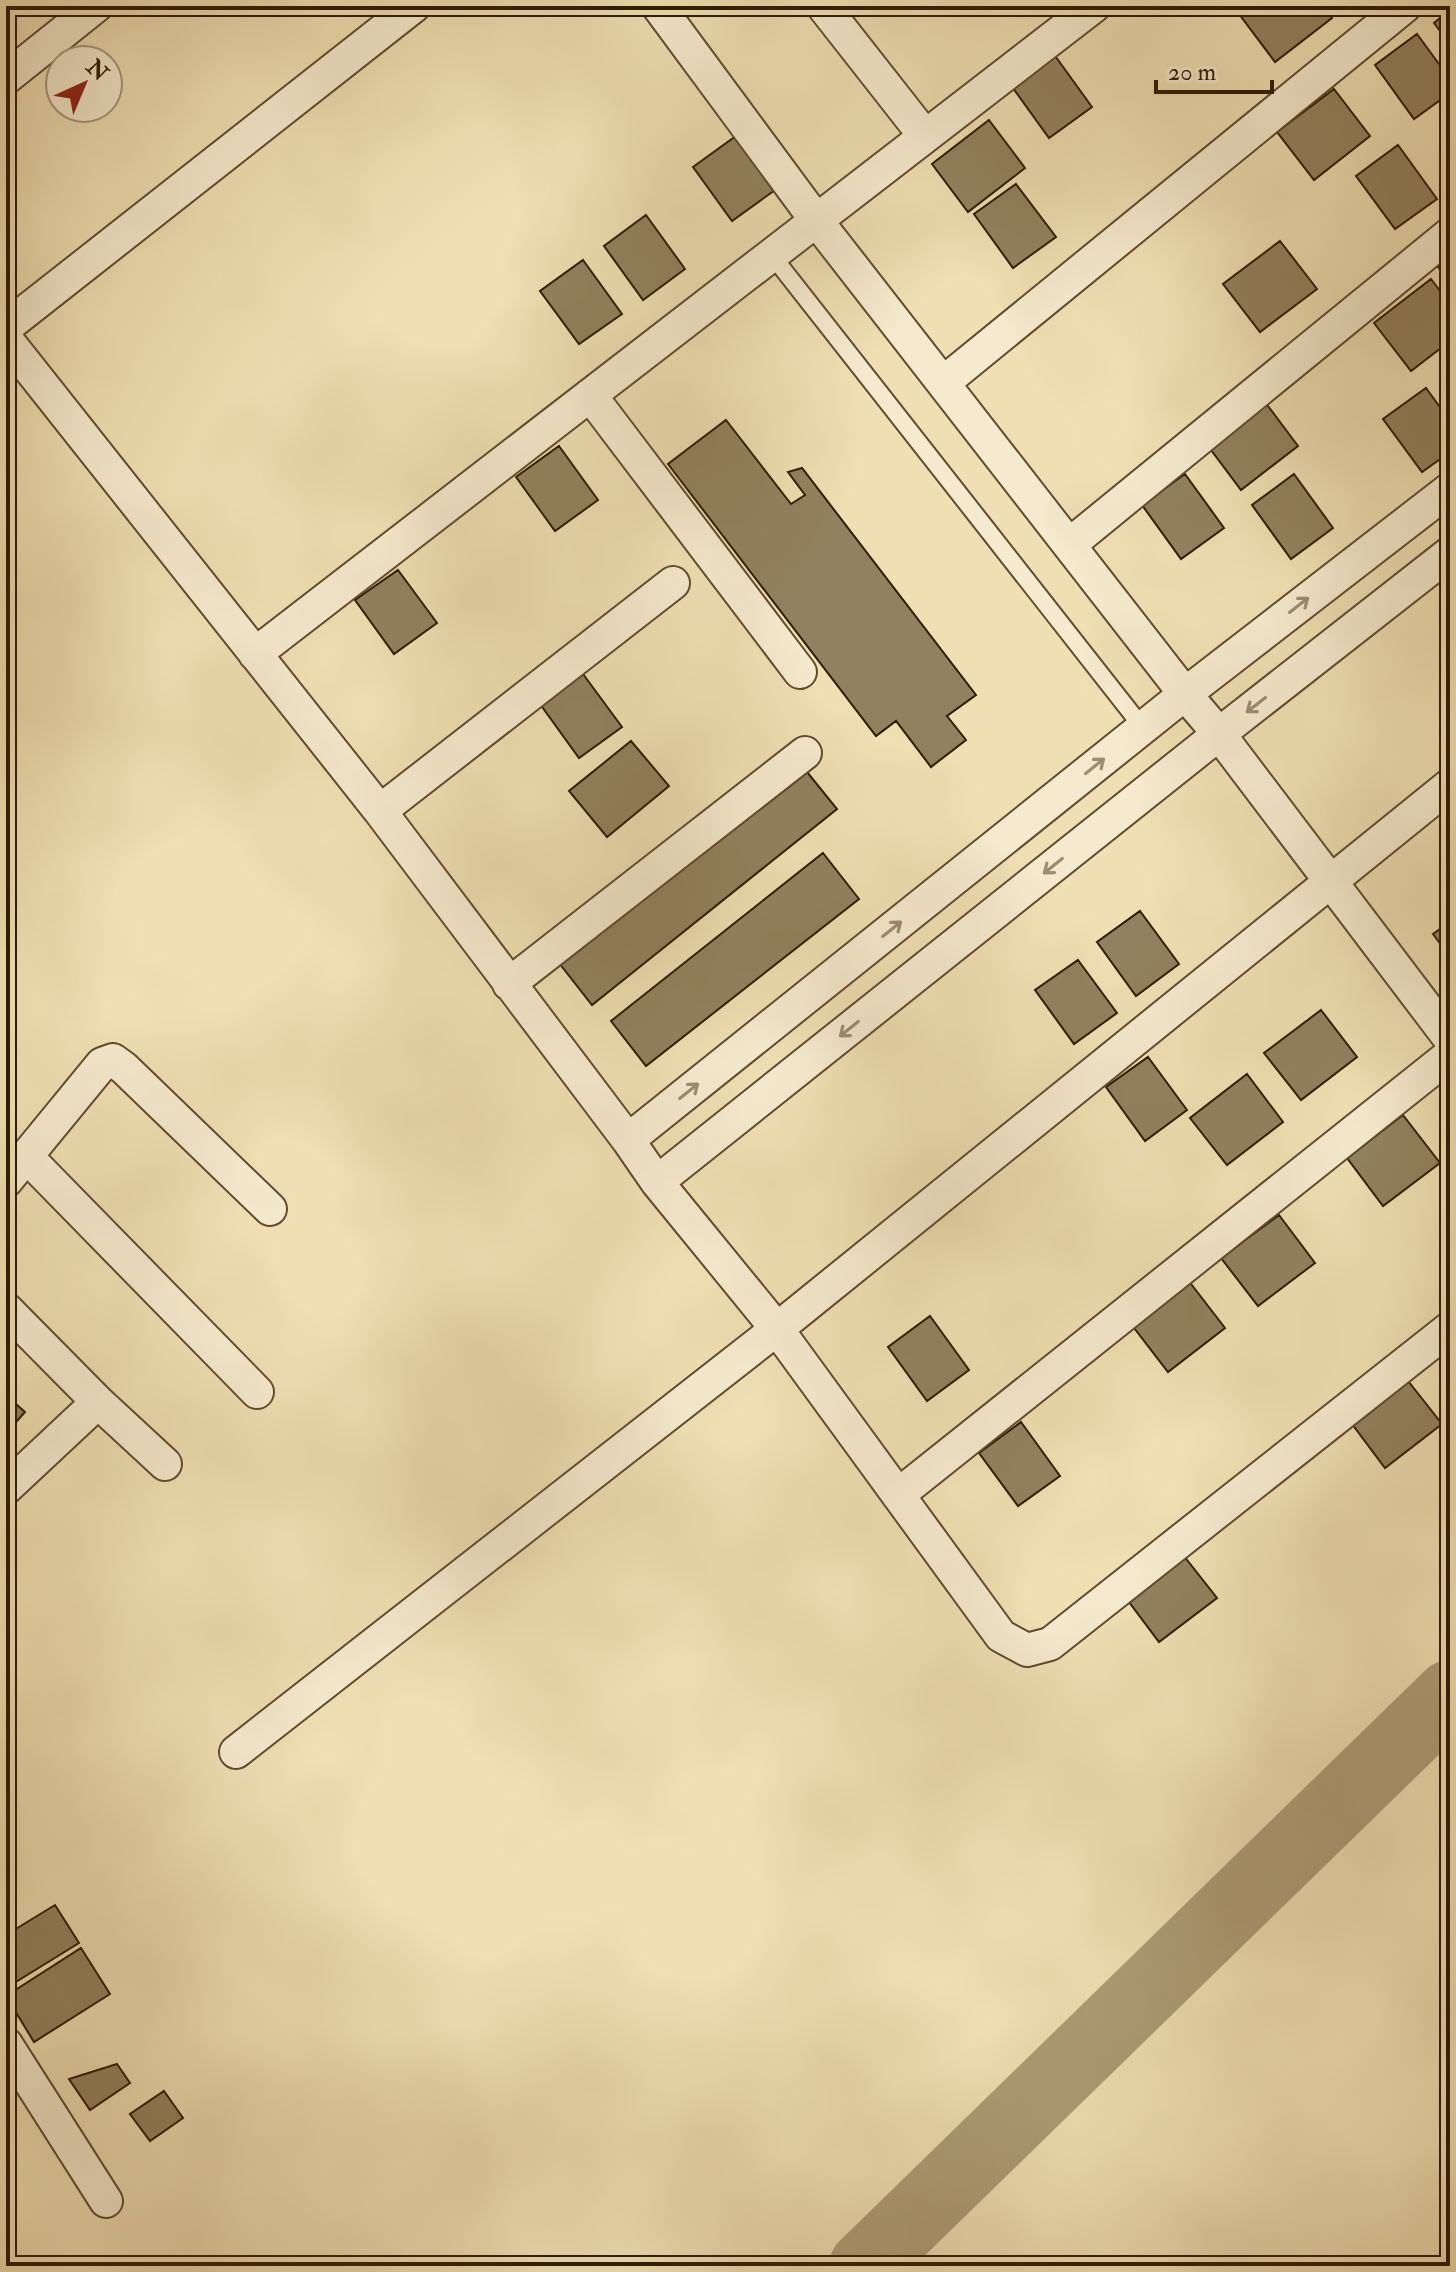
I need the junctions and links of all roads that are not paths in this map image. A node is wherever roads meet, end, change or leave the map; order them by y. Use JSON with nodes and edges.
{"nodes":[{"id":1,"x":96,"y":6,"type":"edge"},
{"id":2,"x":414,"y":6,"type":"edge"},
{"id":3,"x":658,"y":6,"type":"edge"},
{"id":4,"x":823,"y":6,"type":"edge"},
{"id":5,"x":1094,"y":6,"type":"edge"},
{"id":6,"x":1405,"y":6,"type":"edge"},
{"id":7,"x":6,"y":78,"type":"edge"},
{"id":8,"x":925,"y":136,"type":"junction"},
{"id":9,"x":816,"y":220,"type":"junction"},
{"id":10,"x":1450,"y":234,"type":"edge"},
{"id":11,"x":771,"y":254,"type":"junction"},
{"id":12,"x":6,"y":327,"type":"edge"},
{"id":13,"x":6,"y":339,"type":"edge"},
{"id":14,"x":943,"y":383,"type":"junction"},
{"id":15,"x":590,"y":395,"type":"junction"},
{"id":16,"x":1450,"y":489,"type":"edge"},
{"id":17,"x":1069,"y":545,"type":"junction"},
{"id":18,"x":1450,"y":553,"type":"edge"},
{"id":19,"x":673,"y":583,"type":"dead end"},
{"id":20,"x":255,"y":654,"type":"junction"},
{"id":21,"x":800,"y":672,"type":"dead end"},
{"id":22,"x":1185,"y":694,"type":"junction"},
{"id":23,"x":1143,"y":728,"type":"junction"},
{"id":24,"x":1219,"y":734,"type":"junction"},
{"id":25,"x":805,"y":753,"type":"dead end"},
{"id":26,"x":1450,"y":785,"type":"edge"},
{"id":27,"x":380,"y":811,"type":"junction"},
{"id":28,"x":1330,"y":881,"type":"junction"},
{"id":29,"x":509,"y":984,"type":"junction"},
{"id":30,"x":1450,"y":1039,"type":"edge"},
{"id":31,"x":1450,"y":1055,"type":"edge"},
{"id":32,"x":628,"y":1140,"type":"junction"},
{"id":33,"x":16,"y":1169,"type":"edge"},
{"id":34,"x":657,"y":1182,"type":"junction"},
{"id":35,"x":270,"y":1209,"type":"dead end"},
{"id":36,"x":6,"y":1309,"type":"edge"},
{"id":37,"x":1450,"y":1328,"type":"edge"},
{"id":38,"x":777,"y":1329,"type":"junction"},
{"id":39,"x":257,"y":1392,"type":"dead end"},
{"id":40,"x":98,"y":1402,"type":"junction"},
{"id":41,"x":165,"y":1464,"type":"dead end"},
{"id":42,"x":6,"y":1488,"type":"edge"},
{"id":43,"x":898,"y":1495,"type":"junction"},
{"id":44,"x":236,"y":1752,"type":"dead end"},
{"id":45,"x":6,"y":2044,"type":"edge"},
{"id":46,"x":106,"y":2201,"type":"dead end"}],
"edges":[{"from":1,"to":7,"type":"street"},
{"from":2,"to":12,"type":"street"},
{"from":3,"to":9,"type":"street"},
{"from":4,"to":8,"type":"street"},
{"from":5,"to":8,"type":"street"},
{"from":6,"to":14,"type":"street"},
{"from":8,"to":9,"type":"street"},
{"from":9,"to":11,"type":"street"},
{"from":9,"to":14,"type":"street"},
{"from":10,"to":17,"type":"street"},
{"from":11,"to":15,"type":"street"},
{"from":11,"to":23,"type":"lane"},
{"from":13,"to":20,"type":"street"},
{"from":14,"to":17,"type":"street"},
{"from":15,"to":20,"type":"street"},
{"from":15,"to":21,"type":"street"},
{"from":22,"to":16,"type":"street","one_way":true},
{"from":17,"to":22,"type":"street"},
{"from":18,"to":24,"type":"street","one_way":true},
{"from":19,"to":27,"type":"street"},
{"from":20,"to":27,"type":"street"},
{"from":22,"to":23,"type":"street"},
{"from":22,"to":24,"type":"street"},
{"from":32,"to":23,"type":"street","one_way":true},
{"from":24,"to":28,"type":"street"},
{"from":24,"to":34,"type":"street","one_way":true},
{"from":25,"to":29,"type":"street"},
{"from":26,"to":28,"type":"street"},
{"from":27,"to":29,"type":"street"},
{"from":28,"to":30,"type":"street"},
{"from":28,"to":38,"type":"street"},
{"from":29,"to":32,"type":"street"},
{"from":31,"to":43,"type":"street"},
{"from":32,"to":34,"type":"street"},
{"from":33,"to":35,"type":"street"},
{"from":33,"to":39,"type":"street"},
{"from":34,"to":38,"type":"street"},
{"from":36,"to":40,"type":"street"},
{"from":37,"to":43,"type":"street"},
{"from":38,"to":43,"type":"street"},
{"from":38,"to":44,"type":"street"},
{"from":40,"to":41,"type":"street"},
{"from":40,"to":42,"type":"street"},
{"from":45,"to":46,"type":"street"}]}
